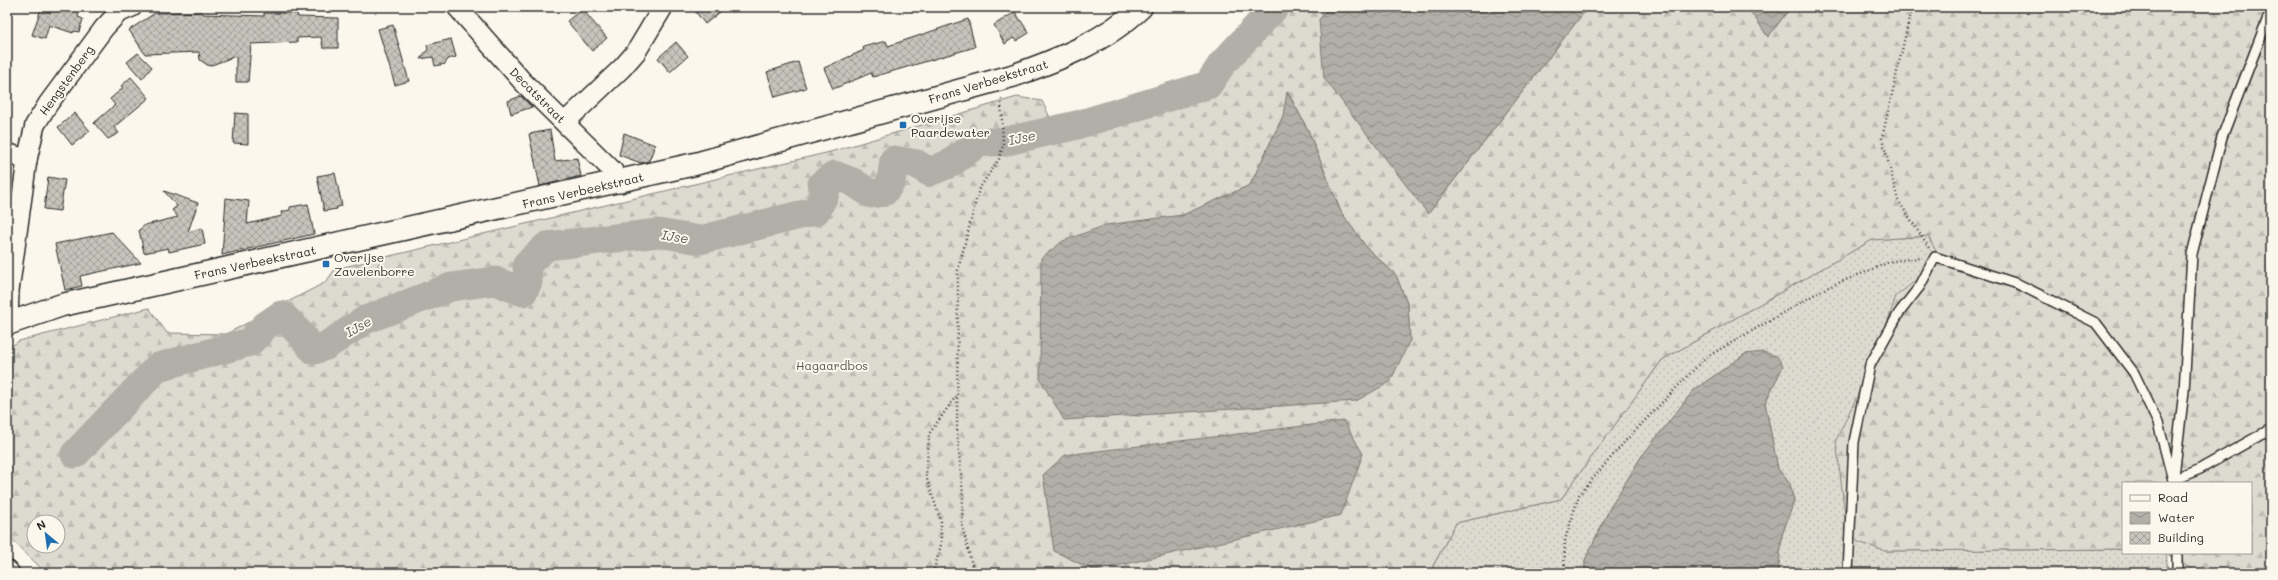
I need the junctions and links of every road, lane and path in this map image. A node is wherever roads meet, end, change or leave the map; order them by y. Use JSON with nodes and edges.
{"nodes":[{"id":1,"x":132,"y":7,"type":"edge"},
{"id":2,"x":457,"y":7,"type":"edge"},
{"id":3,"x":663,"y":7,"type":"edge"},
{"id":4,"x":1141,"y":7,"type":"edge"},
{"id":5,"x":1916,"y":7,"type":"edge"},
{"id":6,"x":2271,"y":10,"type":"edge"},
{"id":7,"x":108,"y":15,"type":"edge"},
{"id":8,"x":1000,"y":94,"type":"dead end"},
{"id":9,"x":565,"y":122,"type":"junction"},
{"id":10,"x":7,"y":153,"type":"edge"},
{"id":11,"x":27,"y":160,"type":"junction"},
{"id":12,"x":620,"y":182,"type":"junction"},
{"id":13,"x":1935,"y":257,"type":"junction"},
{"id":14,"x":8,"y":291,"type":"edge"},
{"id":15,"x":7,"y":324,"type":"edge"},
{"id":16,"x":957,"y":395,"type":"junction"},
{"id":17,"x":2271,"y":429,"type":"edge"},
{"id":18,"x":2174,"y":481,"type":"edge"},
{"id":19,"x":2177,"y":554,"type":"edge"},
{"id":20,"x":933,"y":573,"type":"edge"},
{"id":21,"x":974,"y":573,"type":"edge"},
{"id":22,"x":1564,"y":573,"type":"edge"},
{"id":23,"x":1848,"y":573,"type":"edge"},
{"id":24,"x":2178,"y":573,"type":"edge"}],
"edges":[{"from":1,"to":7,"type":"street"},
{"from":2,"to":9,"type":"street","name":"Decatstraat"},
{"from":3,"to":9,"type":"street"},
{"from":4,"to":12,"type":"main road","name":"Frans Verbeekstraat"},
{"from":5,"to":13,"type":"path"},
{"from":6,"to":18,"type":"lane"},
{"from":7,"to":11,"type":"street","name":"Hengstenberg"},
{"from":8,"to":16,"type":"path"},
{"from":9,"to":12,"type":"street","name":"Decatstraat"},
{"from":10,"to":11,"type":"street"},
{"from":11,"to":14,"type":"street","name":"Hengstenberg"},
{"from":12,"to":15,"type":"main road","name":"Frans Verbeekstraat"},
{"from":13,"to":18,"type":"lane"},
{"from":13,"to":22,"type":"path"},
{"from":13,"to":23,"type":"lane"},
{"from":14,"to":15,"type":"street","name":"Hengstenberg"},
{"from":16,"to":20,"type":"path"},
{"from":16,"to":21,"type":"path"},
{"from":17,"to":18,"type":"lane"},
{"from":19,"to":24,"type":"lane"}]}
